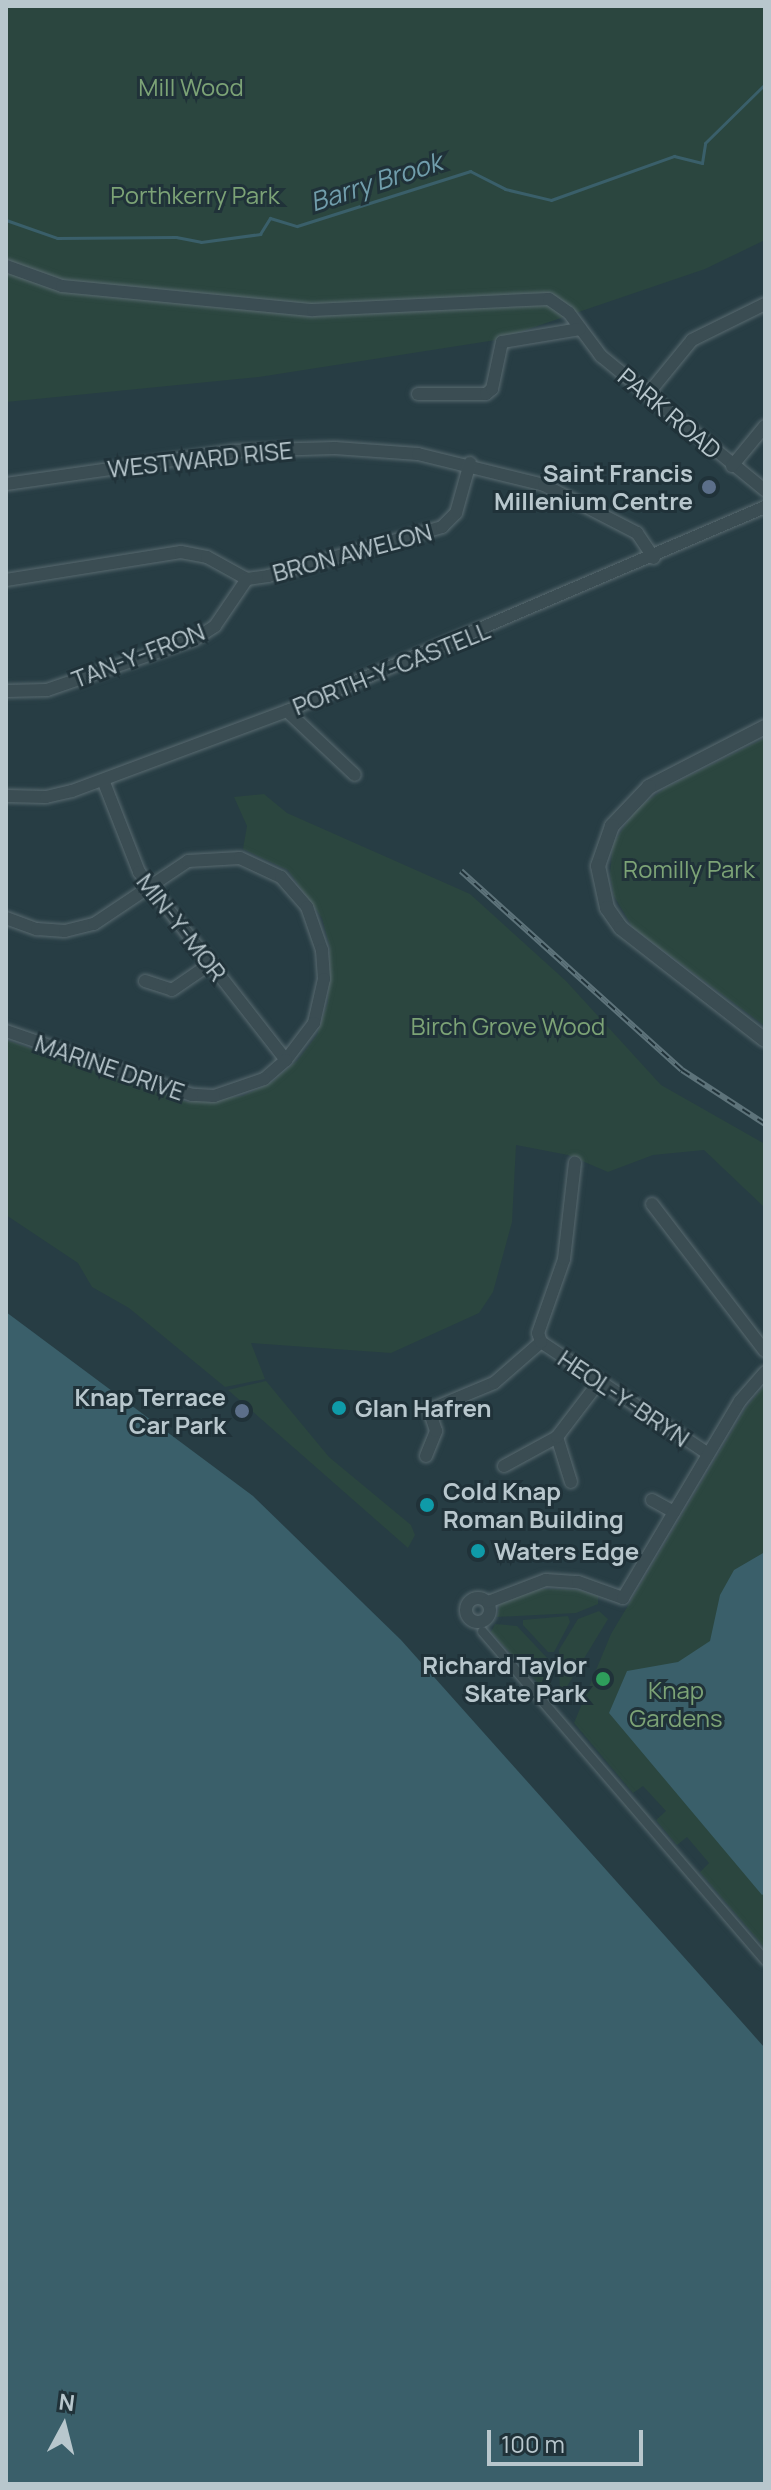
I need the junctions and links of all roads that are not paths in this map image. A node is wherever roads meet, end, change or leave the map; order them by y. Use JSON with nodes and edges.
{"nodes":[{"id":1,"x":6,"y":266,"type":"edge"},
{"id":2,"x":765,"y":304,"type":"edge"},
{"id":3,"x":580,"y":329,"type":"junction"},
{"id":4,"x":418,"y":394,"type":"dead end"},
{"id":5,"x":652,"y":397,"type":"junction"},
{"id":6,"x":765,"y":426,"type":"edge"},
{"id":7,"x":470,"y":463,"type":"junction"},
{"id":8,"x":732,"y":466,"type":"junction"},
{"id":9,"x":6,"y":484,"type":"edge"},
{"id":10,"x":765,"y":490,"type":"edge"},
{"id":11,"x":765,"y":507,"type":"edge"},
{"id":12,"x":654,"y":558,"type":"junction"},
{"id":13,"x":247,"y":579,"type":"junction"},
{"id":14,"x":6,"y":580,"type":"edge"},
{"id":15,"x":6,"y":691,"type":"edge"},
{"id":16,"x":287,"y":711,"type":"junction"},
{"id":17,"x":765,"y":727,"type":"edge"},
{"id":18,"x":355,"y":775,"type":"dead end"},
{"id":19,"x":103,"y":780,"type":"junction"},
{"id":20,"x":6,"y":796,"type":"edge"},
{"id":21,"x":150,"y":889,"type":"junction"},
{"id":22,"x":6,"y":918,"type":"edge"},
{"id":23,"x":210,"y":964,"type":"junction"},
{"id":24,"x":145,"y":981,"type":"dead end"},
{"id":25,"x":6,"y":1031,"type":"edge"},
{"id":26,"x":765,"y":1040,"type":"edge"},
{"id":27,"x":286,"y":1060,"type":"junction"},
{"id":28,"x":575,"y":1163,"type":"dead end"},
{"id":29,"x":652,"y":1204,"type":"dead end"},
{"id":30,"x":541,"y":1342,"type":"junction"},
{"id":31,"x":765,"y":1351,"type":"edge"},
{"id":32,"x":765,"y":1372,"type":"edge"},
{"id":33,"x":599,"y":1382,"type":"junction"},
{"id":34,"x":557,"y":1437,"type":"junction"},
{"id":35,"x":708,"y":1454,"type":"junction"},
{"id":36,"x":426,"y":1456,"type":"dead end"},
{"id":37,"x":504,"y":1466,"type":"dead end"},
{"id":38,"x":571,"y":1482,"type":"dead end"},
{"id":39,"x":652,"y":1500,"type":"dead end"},
{"id":40,"x":674,"y":1512,"type":"junction"},
{"id":41,"x":488,"y":1602,"type":"dead end"},
{"id":42,"x":482,"y":1631,"type":"dead end"},
{"id":43,"x":765,"y":1960,"type":"edge"}],
"edges":[{"from":1,"to":3,"type":"street","name":"PARK ROAD"},
{"from":2,"to":5,"type":"street"},
{"from":3,"to":4,"type":"street"},
{"from":3,"to":5,"type":"street","name":"PARK ROAD"},
{"from":5,"to":8,"type":"street","name":"PARK ROAD"},
{"from":6,"to":8,"type":"street"},
{"from":7,"to":9,"type":"street","name":"WESTWARD RISE"},
{"from":7,"to":12,"type":"street","name":"WESTWARD RISE"},
{"from":7,"to":13,"type":"street","name":"BRON AWELON"},
{"from":8,"to":10,"type":"street","name":"PARK ROAD"},
{"from":11,"to":12,"type":"street","name":"PORTH-Y-CASTELL"},
{"from":12,"to":16,"type":"street","name":"PORTH-Y-CASTELL"},
{"from":13,"to":14,"type":"street","name":"BRON AWELON"},
{"from":13,"to":15,"type":"street","name":"TAN-Y-FRON"},
{"from":16,"to":18,"type":"street"},
{"from":16,"to":19,"type":"street","name":"PORTH-Y-CASTELL"},
{"from":17,"to":26,"type":"street"},
{"from":19,"to":20,"type":"street","name":"PORTH-Y-CASTELL"},
{"from":19,"to":21,"type":"street","name":"MIN-Y-MOR"},
{"from":21,"to":22,"type":"street","name":"MARINE DRIVE"},
{"from":21,"to":23,"type":"street","name":"MIN-Y-MOR"},
{"from":21,"to":27,"type":"street","name":"MARINE DRIVE"},
{"from":23,"to":24,"type":"street"},
{"from":23,"to":27,"type":"street","name":"MIN-Y-MOR"},
{"from":25,"to":27,"type":"street","name":"MARINE DRIVE"},
{"from":28,"to":30,"type":"street"},
{"from":29,"to":31,"type":"street"},
{"from":30,"to":33,"type":"street","name":"HEOL-Y-BRYN"},
{"from":30,"to":36,"type":"street"},
{"from":32,"to":35,"type":"street"},
{"from":33,"to":34,"type":"street"},
{"from":33,"to":35,"type":"street","name":"HEOL-Y-BRYN"},
{"from":34,"to":37,"type":"street"},
{"from":34,"to":38,"type":"street"},
{"from":35,"to":40,"type":"street"},
{"from":39,"to":40,"type":"street"},
{"from":40,"to":41,"type":"street"},
{"from":42,"to":43,"type":"street"}]}
